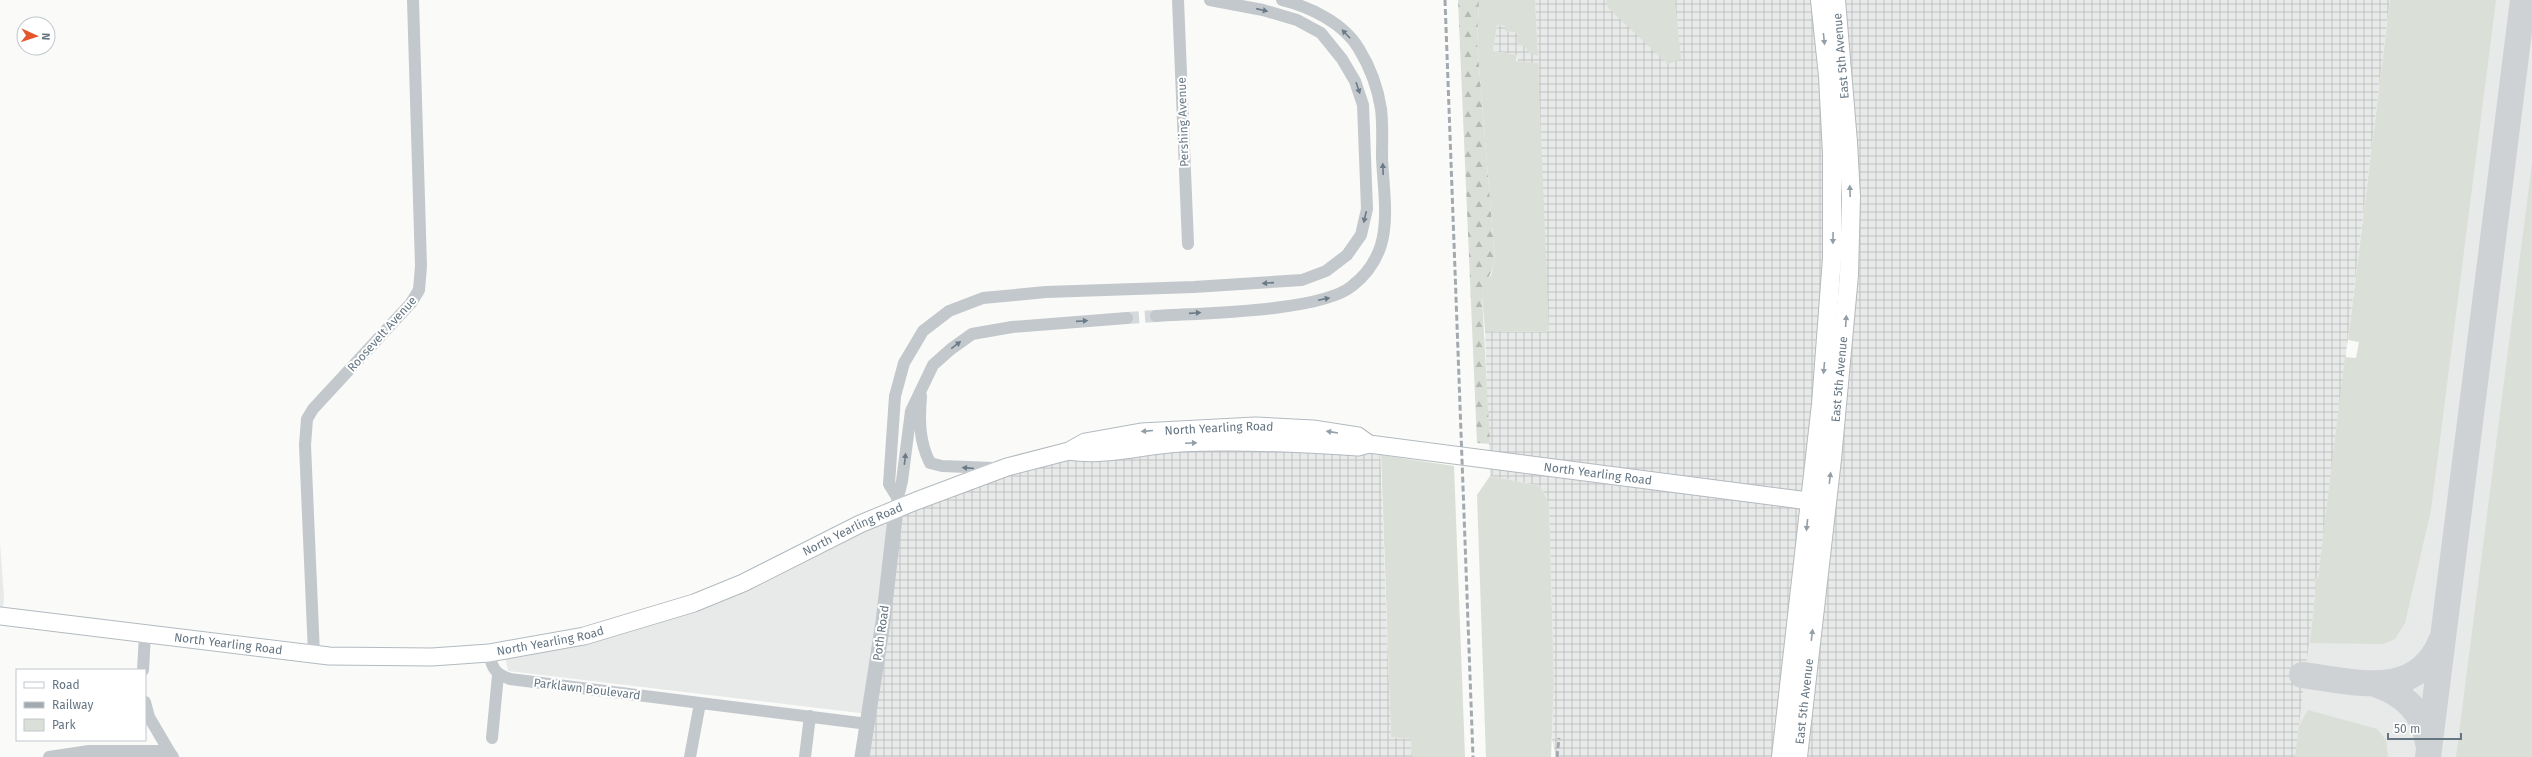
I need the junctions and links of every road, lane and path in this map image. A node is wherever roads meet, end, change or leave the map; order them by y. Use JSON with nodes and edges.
{"nodes":[{"id":1,"x":413,"y":0,"type":"edge"},
{"id":2,"x":1178,"y":0,"type":"edge"},
{"id":3,"x":1210,"y":0,"type":"edge"},
{"id":4,"x":1282,"y":0,"type":"edge"},
{"id":5,"x":1820,"y":0,"type":"edge"},
{"id":6,"x":1836,"y":0,"type":"edge"},
{"id":7,"x":1188,"y":244,"type":"dead end"},
{"id":8,"x":1156,"y":316,"type":"tunnel mouth"},
{"id":9,"x":1127,"y":318,"type":"tunnel mouth"},
{"id":10,"x":922,"y":389,"type":"junction"},
{"id":11,"x":1007,"y":467,"type":"junction"},
{"id":12,"x":1809,"y":501,"type":"junction"},
{"id":13,"x":896,"y":503,"type":"junction"},
{"id":14,"x":1827,"y":503,"type":"junction"},
{"id":15,"x":0,"y":616,"type":"edge"},
{"id":16,"x":145,"y":634,"type":"junction"},
{"id":17,"x":489,"y":652,"type":"junction"},
{"id":18,"x":314,"y":654,"type":"junction"},
{"id":19,"x":143,"y":669,"type":"edge"},
{"id":20,"x":498,"y":675,"type":"junction"},
{"id":21,"x":700,"y":703,"type":"junction"},
{"id":22,"x":146,"y":706,"type":"edge"},
{"id":23,"x":810,"y":716,"type":"junction"},
{"id":24,"x":868,"y":724,"type":"junction"},
{"id":25,"x":492,"y":738,"type":"dead end"},
{"id":26,"x":171,"y":754,"type":"edge"},
{"id":27,"x":49,"y":757,"type":"edge"},
{"id":28,"x":690,"y":757,"type":"edge"},
{"id":29,"x":805,"y":757,"type":"edge"},
{"id":30,"x":862,"y":757,"type":"edge"},
{"id":31,"x":1780,"y":757,"type":"edge"},
{"id":32,"x":1798,"y":757,"type":"edge"}],
"edges":[{"from":1,"to":18,"type":"street","name":"Roosevelt Avenue"},
{"from":2,"to":7,"type":"street","name":"Pershing Avenue"},
{"from":3,"to":13,"type":"street","one_way":true},
{"from":8,"to":4,"type":"street","one_way":true},
{"from":5,"to":12,"type":"main road","name":"East 5th Avenue","one_way":true},
{"from":14,"to":6,"type":"main road","name":"East 5th Avenue","one_way":true},
{"from":10,"to":9,"type":"street","one_way":true},
{"from":11,"to":10,"type":"street","one_way":true},
{"from":13,"to":10,"type":"street","one_way":true},
{"from":11,"to":12,"type":"main road","name":"North Yearling Road"},
{"from":11,"to":13,"type":"main road","name":"North Yearling Road"},
{"from":12,"to":14,"type":"main road","name":"North Yearling Road"},
{"from":12,"to":31,"type":"main road","name":"East 5th Avenue","one_way":true},
{"from":13,"to":17,"type":"main road","name":"North Yearling Road"},
{"from":13,"to":24,"type":"street","name":"Poth Road"},
{"from":32,"to":14,"type":"main road","name":"East 5th Avenue","one_way":true},
{"from":15,"to":16,"type":"main road","name":"North Yearling Road"},
{"from":16,"to":18,"type":"main road","name":"North Yearling Road"},
{"from":16,"to":19,"type":"street"},
{"from":17,"to":18,"type":"main road","name":"North Yearling Road"},
{"from":17,"to":20,"type":"street"},
{"from":20,"to":21,"type":"street","name":"Parklawn Boulevard"},
{"from":20,"to":25,"type":"street"},
{"from":21,"to":23,"type":"street","name":"Parklawn Boulevard"},
{"from":21,"to":28,"type":"street"},
{"from":22,"to":26,"type":"street"},
{"from":23,"to":24,"type":"street","name":"Parklawn Boulevard"},
{"from":23,"to":29,"type":"street"},
{"from":24,"to":30,"type":"street","name":"Poth Road"},
{"from":26,"to":27,"type":"street"}]}
